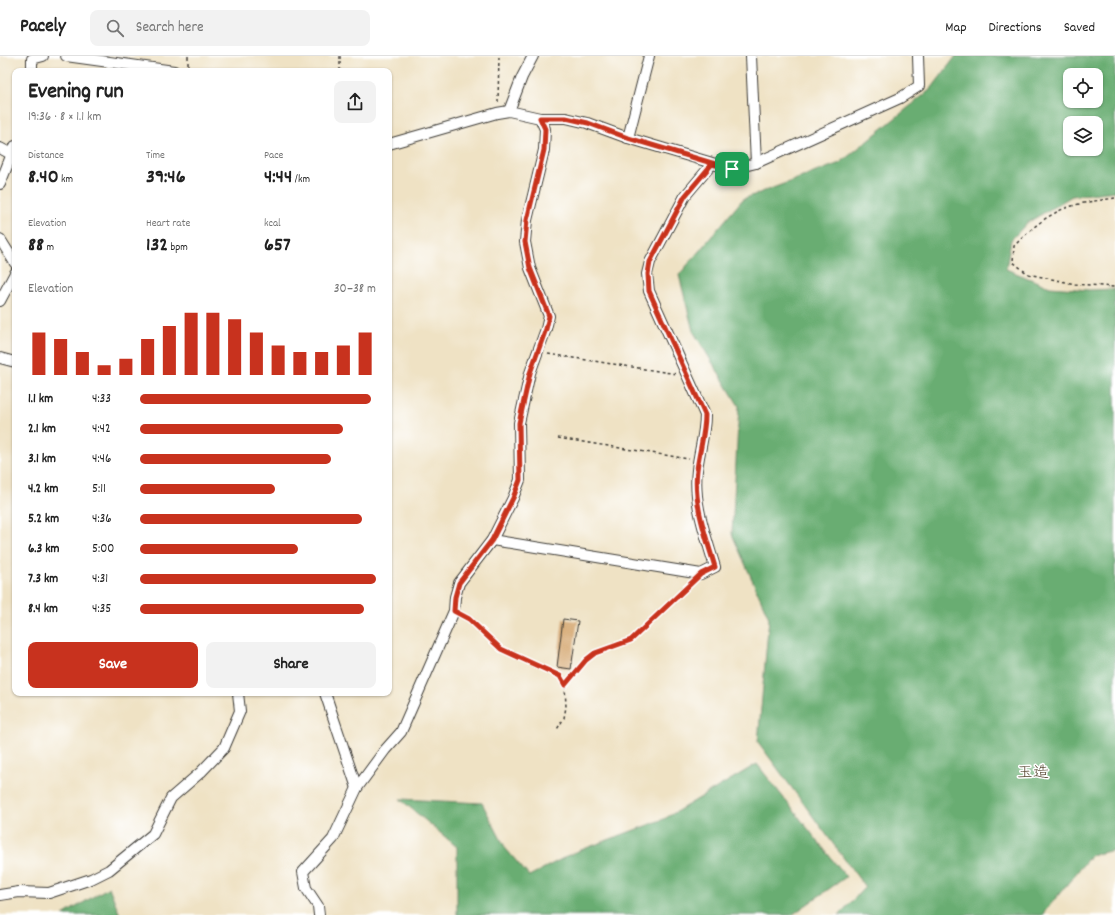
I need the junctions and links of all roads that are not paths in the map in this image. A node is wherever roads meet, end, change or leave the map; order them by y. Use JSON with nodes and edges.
{"nodes":[{"id":1,"x":43,"y":56,"type":"edge"},
{"id":2,"x":66,"y":56,"type":"edge"},
{"id":3,"x":533,"y":56,"type":"edge"},
{"id":4,"x":649,"y":56,"type":"edge"},
{"id":5,"x":751,"y":56,"type":"edge"},
{"id":6,"x":918,"y":56,"type":"edge"},
{"id":7,"x":32,"y":68,"type":"edge"},
{"id":8,"x":152,"y":68,"type":"edge"},
{"id":9,"x":509,"y":111,"type":"junction"},
{"id":10,"x":540,"y":118,"type":"junction"},
{"id":11,"x":628,"y":138,"type":"junction"},
{"id":12,"x":392,"y":143,"type":"edge"},
{"id":13,"x":0,"y":148,"type":"edge"},
{"id":14,"x":12,"y":150,"type":"edge"},
{"id":15,"x":12,"y":153,"type":"edge"},
{"id":16,"x":756,"y":162,"type":"junction"},
{"id":17,"x":732,"y":169,"type":"junction"},
{"id":18,"x":0,"y":184,"type":"edge"},
{"id":19,"x":0,"y":239,"type":"edge"},
{"id":20,"x":12,"y":257,"type":"edge"},
{"id":21,"x":12,"y":278,"type":"edge"},
{"id":22,"x":0,"y":300,"type":"edge"},
{"id":23,"x":0,"y":358,"type":"edge"},
{"id":24,"x":12,"y":361,"type":"edge"},
{"id":25,"x":492,"y":540,"type":"junction"},
{"id":26,"x":238,"y":696,"type":"edge"},
{"id":27,"x":326,"y":696,"type":"edge"},
{"id":28,"x":357,"y":788,"type":"junction"},
{"id":29,"x":0,"y":895,"type":"edge"},
{"id":30,"x":319,"y":915,"type":"edge"}],
"edges":[{"from":1,"to":7,"type":"street"},
{"from":2,"to":8,"type":"street"},
{"from":3,"to":9,"type":"street"},
{"from":4,"to":11,"type":"street"},
{"from":5,"to":16,"type":"street"},
{"from":6,"to":16,"type":"street"},
{"from":9,"to":10,"type":"street"},
{"from":9,"to":12,"type":"street"},
{"from":10,"to":11,"type":"street"},
{"from":10,"to":25,"type":"street"},
{"from":11,"to":17,"type":"street"},
{"from":13,"to":14,"type":"street"},
{"from":15,"to":18,"type":"street"},
{"from":16,"to":17,"type":"street"},
{"from":17,"to":25,"type":"street"},
{"from":19,"to":20,"type":"street"},
{"from":21,"to":22,"type":"street"},
{"from":23,"to":24,"type":"street"},
{"from":25,"to":28,"type":"street"},
{"from":26,"to":29,"type":"street"},
{"from":27,"to":28,"type":"street"},
{"from":28,"to":30,"type":"street"}]}
